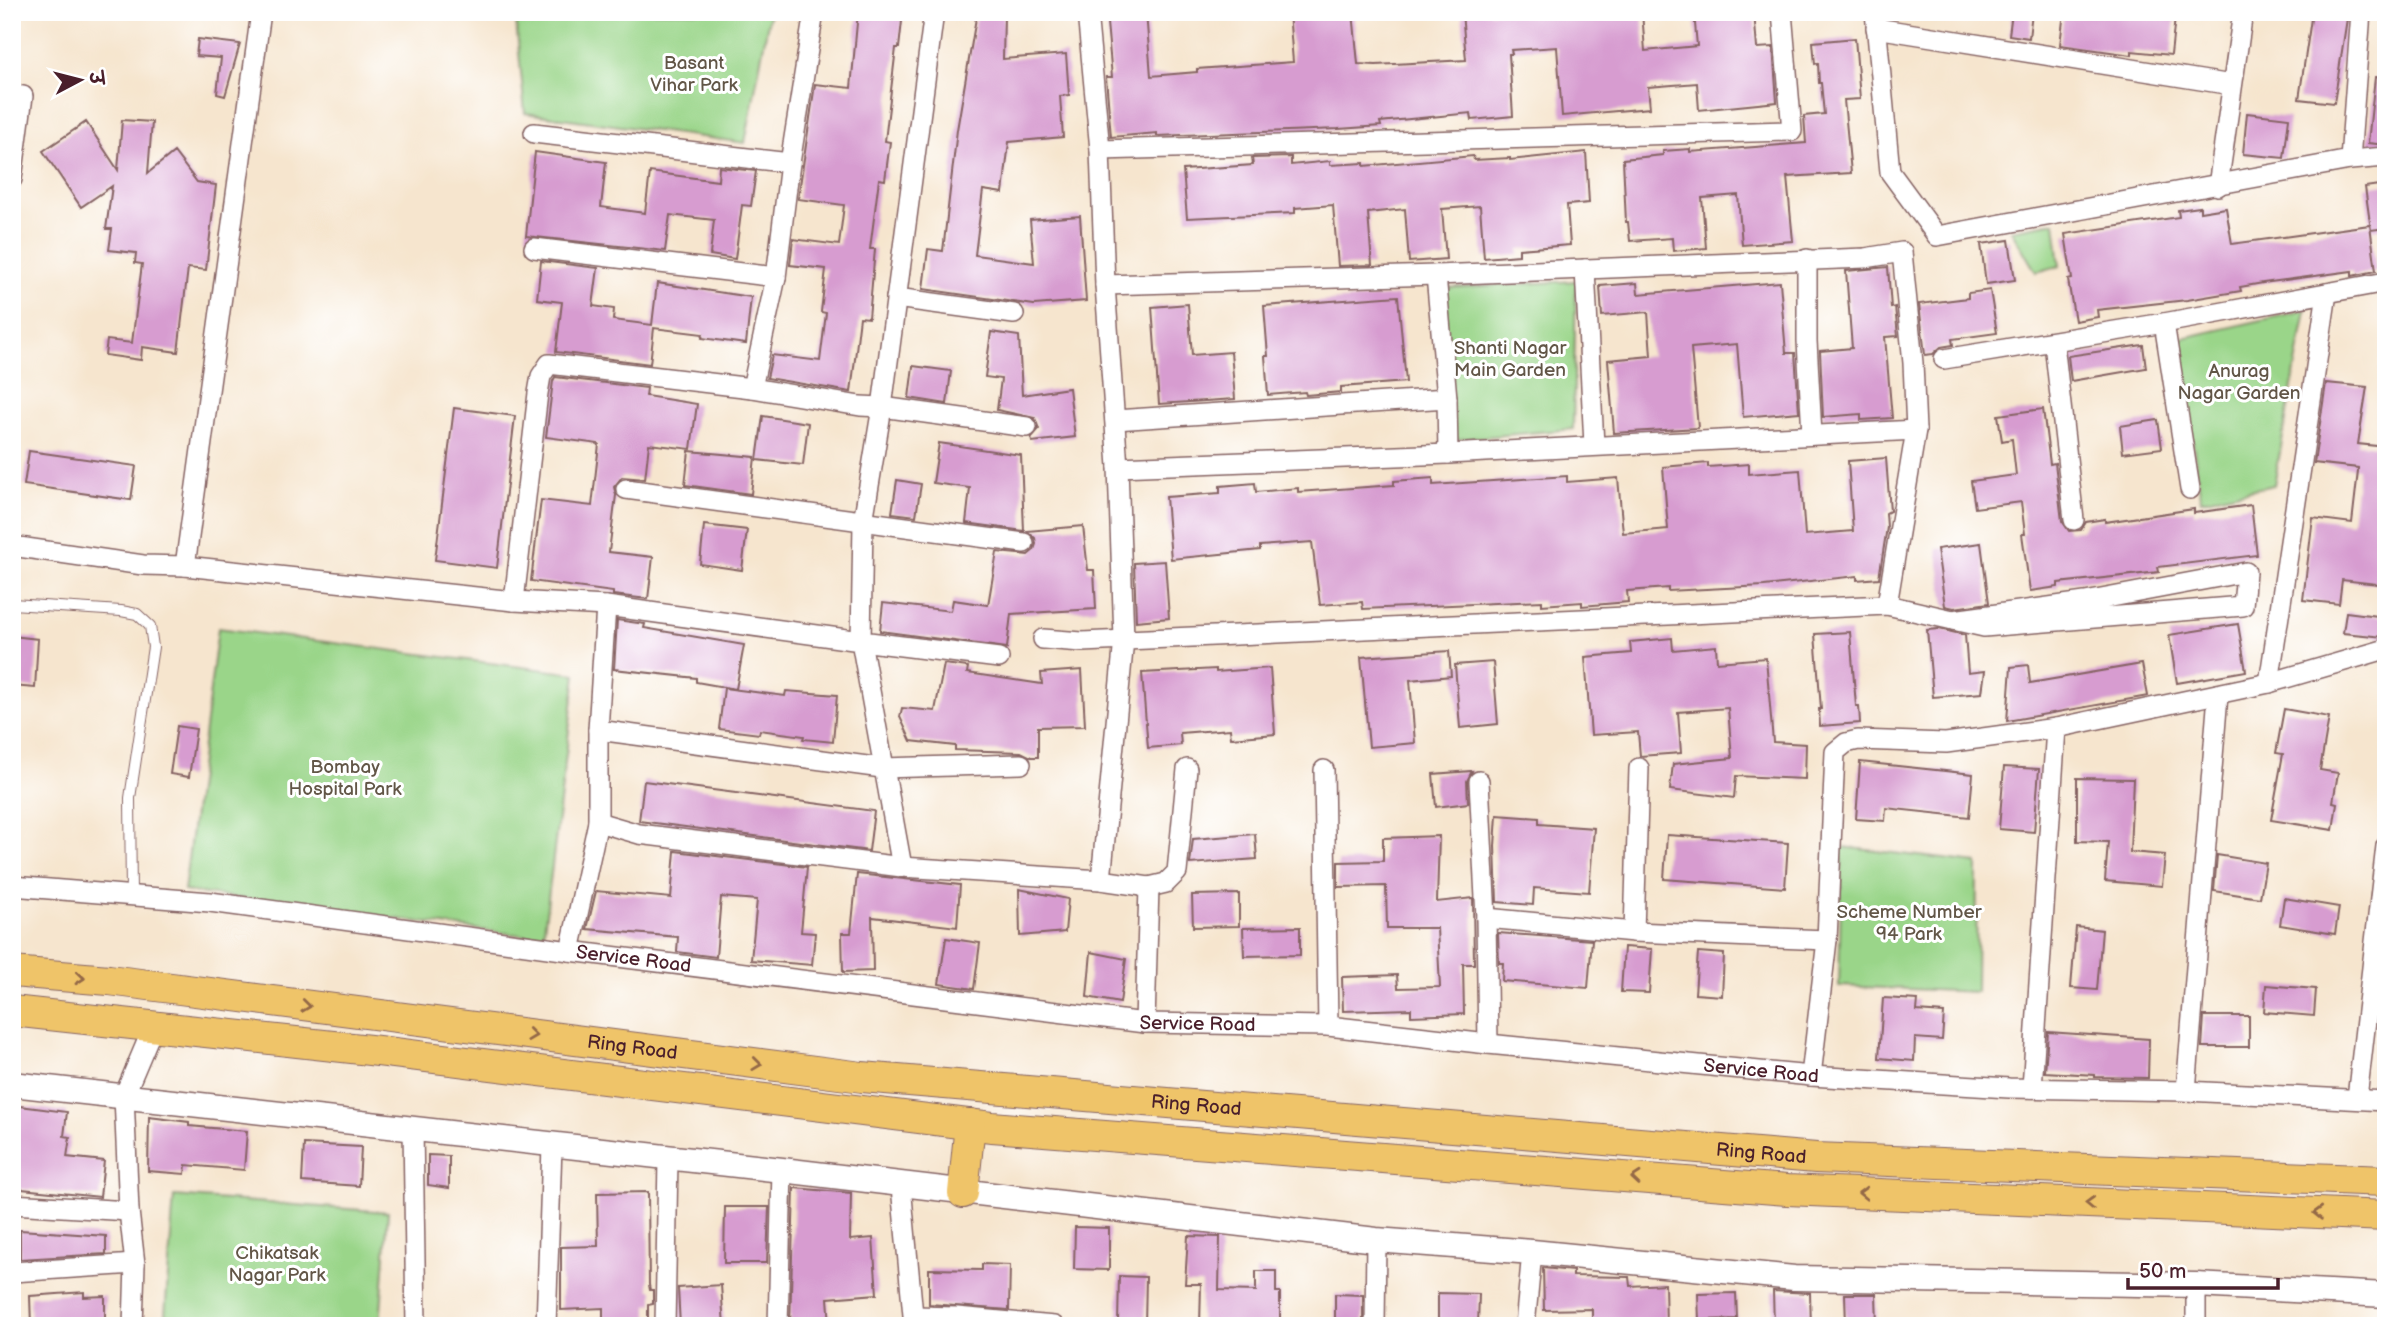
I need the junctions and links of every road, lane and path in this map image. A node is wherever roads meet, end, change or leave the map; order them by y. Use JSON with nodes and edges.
{"nodes":[{"id":1,"x":261,"y":12,"type":"edge"},
{"id":2,"x":814,"y":12,"type":"edge"},
{"id":3,"x":934,"y":12,"type":"edge"},
{"id":4,"x":1087,"y":12,"type":"edge"},
{"id":5,"x":1782,"y":12,"type":"edge"},
{"id":6,"x":2243,"y":12,"type":"edge"},
{"id":7,"x":2361,"y":12,"type":"edge"},
{"id":8,"x":1875,"y":20,"type":"edge"},
{"id":9,"x":2232,"y":85,"type":"junction"},
{"id":10,"x":12,"y":95,"type":"edge"},
{"id":11,"x":534,"y":133,"type":"dead end"},
{"id":12,"x":1100,"y":150,"type":"junction"},
{"id":13,"x":2386,"y":157,"type":"edge"},
{"id":14,"x":2350,"y":160,"type":"junction"},
{"id":15,"x":790,"y":163,"type":"junction"},
{"id":16,"x":12,"y":179,"type":"edge"},
{"id":17,"x":2218,"y":186,"type":"junction"},
{"id":18,"x":534,"y":248,"type":"dead end"},
{"id":19,"x":1807,"y":259,"type":"junction"},
{"id":20,"x":1585,"y":269,"type":"junction"},
{"id":21,"x":1436,"y":275,"type":"junction"},
{"id":22,"x":776,"y":277,"type":"junction"},
{"id":23,"x":2386,"y":282,"type":"edge"},
{"id":24,"x":1105,"y":285,"type":"junction"},
{"id":25,"x":2327,"y":293,"type":"junction"},
{"id":26,"x":896,"y":298,"type":"junction"},
{"id":27,"x":1014,"y":314,"type":"dead end"},
{"id":28,"x":2164,"y":323,"type":"junction"},
{"id":29,"x":2054,"y":343,"type":"junction"},
{"id":30,"x":1944,"y":359,"type":"dead end"},
{"id":31,"x":752,"y":388,"type":"junction"},
{"id":32,"x":1447,"y":398,"type":"junction"},
{"id":33,"x":882,"y":407,"type":"junction"},
{"id":34,"x":1115,"y":420,"type":"junction"},
{"id":35,"x":1027,"y":427,"type":"dead end"},
{"id":36,"x":1916,"y":430,"type":"junction"},
{"id":37,"x":1812,"y":435,"type":"junction"},
{"id":38,"x":1594,"y":445,"type":"junction"},
{"id":39,"x":1448,"y":454,"type":"junction"},
{"id":40,"x":1118,"y":467,"type":"junction"},
{"id":41,"x":626,"y":489,"type":"dead end"},
{"id":42,"x":2190,"y":489,"type":"dead end"},
{"id":43,"x":2074,"y":520,"type":"dead end"},
{"id":44,"x":863,"y":522,"type":"junction"},
{"id":45,"x":1024,"y":543,"type":"dead end"},
{"id":46,"x":12,"y":546,"type":"edge"},
{"id":47,"x":185,"y":566,"type":"junction"},
{"id":48,"x":514,"y":601,"type":"junction"},
{"id":49,"x":12,"y":604,"type":"edge"},
{"id":50,"x":1888,"y":605,"type":"junction"},
{"id":51,"x":606,"y":606,"type":"junction"},
{"id":52,"x":1954,"y":620,"type":"junction"},
{"id":53,"x":1043,"y":639,"type":"dead end"},
{"id":54,"x":1124,"y":639,"type":"junction"},
{"id":55,"x":861,"y":642,"type":"junction"},
{"id":56,"x":2386,"y":649,"type":"edge"},
{"id":57,"x":999,"y":658,"type":"dead end"},
{"id":58,"x":2269,"y":683,"type":"junction"},
{"id":59,"x":2218,"y":695,"type":"junction"},
{"id":60,"x":2056,"y":728,"type":"junction"},
{"id":61,"x":597,"y":730,"type":"junction"},
{"id":62,"x":1021,"y":764,"type":"dead end"},
{"id":63,"x":882,"y":768,"type":"junction"},
{"id":64,"x":1639,"y":768,"type":"dead end"},
{"id":65,"x":1188,"y":769,"type":"dead end"},
{"id":66,"x":1324,"y":770,"type":"dead end"},
{"id":67,"x":1479,"y":781,"type":"dead end"},
{"id":68,"x":598,"y":822,"type":"junction"},
{"id":69,"x":2386,"y":846,"type":"edge"},
{"id":70,"x":902,"y":867,"type":"junction"},
{"id":71,"x":1101,"y":880,"type":"junction"},
{"id":72,"x":12,"y":886,"type":"edge"},
{"id":73,"x":1149,"y":887,"type":"junction"},
{"id":74,"x":131,"y":895,"type":"junction"},
{"id":75,"x":1486,"y":918,"type":"junction"},
{"id":76,"x":1634,"y":932,"type":"junction"},
{"id":77,"x":1827,"y":940,"type":"junction"},
{"id":78,"x":570,"y":951,"type":"junction"},
{"id":79,"x":12,"y":972,"type":"edge"},
{"id":80,"x":12,"y":1011,"type":"edge"},
{"id":81,"x":1145,"y":1023,"type":"junction"},
{"id":82,"x":154,"y":1025,"type":"junction"},
{"id":83,"x":1328,"y":1026,"type":"junction"},
{"id":84,"x":1488,"y":1044,"type":"junction"},
{"id":85,"x":1811,"y":1076,"type":"junction"},
{"id":86,"x":12,"y":1084,"type":"edge"},
{"id":87,"x":2032,"y":1088,"type":"junction"},
{"id":88,"x":2186,"y":1091,"type":"junction"},
{"id":89,"x":124,"y":1096,"type":"junction"},
{"id":90,"x":2357,"y":1098,"type":"junction"},
{"id":91,"x":2386,"y":1101,"type":"edge"},
{"id":92,"x":970,"y":1124,"type":"junction"},
{"id":93,"x":413,"y":1128,"type":"junction"},
{"id":94,"x":552,"y":1146,"type":"junction"},
{"id":95,"x":668,"y":1159,"type":"junction"},
{"id":96,"x":782,"y":1170,"type":"junction"},
{"id":97,"x":2386,"y":1181,"type":"edge"},
{"id":98,"x":901,"y":1186,"type":"junction"},
{"id":99,"x":962,"y":1193,"type":"junction"},
{"id":100,"x":12,"y":1204,"type":"edge"},
{"id":101,"x":129,"y":1211,"type":"junction"},
{"id":102,"x":2386,"y":1216,"type":"edge"},
{"id":103,"x":1376,"y":1241,"type":"junction"},
{"id":104,"x":1532,"y":1252,"type":"junction"},
{"id":105,"x":135,"y":1265,"type":"junction"},
{"id":106,"x":12,"y":1272,"type":"edge"},
{"id":107,"x":2196,"y":1285,"type":"junction"},
{"id":108,"x":2386,"y":1295,"type":"edge"},
{"id":109,"x":914,"y":1321,"type":"edge"},
{"id":110,"x":133,"y":1326,"type":"edge"},
{"id":111,"x":416,"y":1326,"type":"edge"},
{"id":112,"x":546,"y":1326,"type":"edge"},
{"id":113,"x":665,"y":1326,"type":"edge"},
{"id":114,"x":778,"y":1326,"type":"edge"},
{"id":115,"x":1054,"y":1326,"type":"edge"},
{"id":116,"x":1375,"y":1326,"type":"edge"},
{"id":117,"x":1525,"y":1326,"type":"edge"},
{"id":118,"x":2196,"y":1326,"type":"edge"}],
"edges":[{"from":1,"to":47,"type":"street"},
{"from":2,"to":15,"type":"street"},
{"from":3,"to":26,"type":"street"},
{"from":4,"to":12,"type":"street"},
{"from":5,"to":12,"type":"street"},
{"from":6,"to":9,"type":"street"},
{"from":7,"to":14,"type":"street"},
{"from":8,"to":9,"type":"street"},
{"from":8,"to":17,"type":"street"},
{"from":9,"to":17,"type":"street"},
{"from":10,"to":16,"type":"street"},
{"from":11,"to":15,"type":"street"},
{"from":12,"to":24,"type":"street"},
{"from":13,"to":14,"type":"street"},
{"from":14,"to":17,"type":"street"},
{"from":15,"to":22,"type":"street"},
{"from":18,"to":22,"type":"street"},
{"from":19,"to":20,"type":"street"},
{"from":19,"to":36,"type":"street"},
{"from":19,"to":37,"type":"street"},
{"from":20,"to":21,"type":"street"},
{"from":20,"to":38,"type":"street"},
{"from":21,"to":24,"type":"street"},
{"from":21,"to":32,"type":"street"},
{"from":22,"to":31,"type":"street"},
{"from":23,"to":25,"type":"street"},
{"from":24,"to":34,"type":"street"},
{"from":25,"to":28,"type":"street"},
{"from":25,"to":58,"type":"street"},
{"from":26,"to":27,"type":"street"},
{"from":26,"to":33,"type":"street"},
{"from":28,"to":29,"type":"street"},
{"from":28,"to":42,"type":"street"},
{"from":29,"to":30,"type":"street"},
{"from":29,"to":43,"type":"street"},
{"from":31,"to":33,"type":"street"},
{"from":31,"to":48,"type":"street"},
{"from":32,"to":34,"type":"street"},
{"from":32,"to":39,"type":"street"},
{"from":33,"to":35,"type":"street"},
{"from":33,"to":44,"type":"street"},
{"from":34,"to":40,"type":"street"},
{"from":36,"to":37,"type":"street"},
{"from":36,"to":50,"type":"street"},
{"from":37,"to":38,"type":"street"},
{"from":38,"to":39,"type":"street"},
{"from":39,"to":40,"type":"street"},
{"from":40,"to":54,"type":"street"},
{"from":41,"to":44,"type":"street"},
{"from":44,"to":45,"type":"street"},
{"from":44,"to":55,"type":"street"},
{"from":46,"to":47,"type":"street"},
{"from":47,"to":48,"type":"street"},
{"from":48,"to":51,"type":"street"},
{"from":49,"to":74,"type":"lane"},
{"from":50,"to":52,"type":"street"},
{"from":50,"to":54,"type":"street"},
{"from":51,"to":55,"type":"street"},
{"from":51,"to":61,"type":"street"},
{"from":52,"to":52,"type":"street"},
{"from":53,"to":54,"type":"street"},
{"from":54,"to":71,"type":"street"},
{"from":55,"to":57,"type":"street"},
{"from":55,"to":63,"type":"street"},
{"from":56,"to":58,"type":"street"},
{"from":58,"to":59,"type":"street"},
{"from":59,"to":60,"type":"street"},
{"from":59,"to":88,"type":"street"},
{"from":60,"to":77,"type":"street"},
{"from":60,"to":87,"type":"street"},
{"from":61,"to":63,"type":"street"},
{"from":61,"to":68,"type":"street"},
{"from":62,"to":63,"type":"street"},
{"from":63,"to":70,"type":"street"},
{"from":64,"to":76,"type":"street"},
{"from":65,"to":73,"type":"street"},
{"from":66,"to":83,"type":"street"},
{"from":67,"to":75,"type":"street"},
{"from":68,"to":70,"type":"street"},
{"from":68,"to":78,"type":"street"},
{"from":69,"to":90,"type":"street"},
{"from":70,"to":71,"type":"street"},
{"from":71,"to":73,"type":"street"},
{"from":72,"to":74,"type":"street","name":"Service Road"},
{"from":73,"to":81,"type":"street"},
{"from":74,"to":78,"type":"street","name":"Service Road"},
{"from":75,"to":76,"type":"street"},
{"from":75,"to":84,"type":"street"},
{"from":76,"to":77,"type":"street"},
{"from":77,"to":85,"type":"street"},
{"from":78,"to":81,"type":"street","name":"Service Road"},
{"from":79,"to":97,"type":"main road","name":"Ring Road","one_way":true},
{"from":80,"to":82,"type":"main road","name":"Ring Road"},
{"from":81,"to":83,"type":"street","name":"Service Road"},
{"from":82,"to":89,"type":"street"},
{"from":82,"to":92,"type":"main road","name":"Ring Road"},
{"from":83,"to":84,"type":"street","name":"Service Road"},
{"from":84,"to":85,"type":"street","name":"Service Road"},
{"from":85,"to":87,"type":"street","name":"Service Road"},
{"from":86,"to":89,"type":"street"},
{"from":87,"to":88,"type":"street","name":"Service Road"},
{"from":88,"to":90,"type":"street","name":"Service Road"},
{"from":89,"to":93,"type":"street"},
{"from":89,"to":101,"type":"street"},
{"from":90,"to":91,"type":"street","name":"Service Road"},
{"from":92,"to":99,"type":"main road"},
{"from":102,"to":92,"type":"main road","name":"Ring Road","one_way":true},
{"from":93,"to":94,"type":"street"},
{"from":93,"to":111,"type":"street"},
{"from":94,"to":95,"type":"street"},
{"from":94,"to":112,"type":"street"},
{"from":95,"to":96,"type":"street"},
{"from":95,"to":113,"type":"street"},
{"from":96,"to":98,"type":"street"},
{"from":96,"to":114,"type":"street"},
{"from":98,"to":99,"type":"street"},
{"from":98,"to":109,"type":"street"},
{"from":99,"to":103,"type":"street"},
{"from":100,"to":101,"type":"street"},
{"from":101,"to":105,"type":"street"},
{"from":103,"to":104,"type":"street"},
{"from":103,"to":116,"type":"street"},
{"from":104,"to":107,"type":"street"},
{"from":104,"to":117,"type":"street"},
{"from":105,"to":106,"type":"street"},
{"from":105,"to":110,"type":"street"},
{"from":107,"to":108,"type":"street"},
{"from":107,"to":118,"type":"street"},
{"from":109,"to":115,"type":"street"}]}
